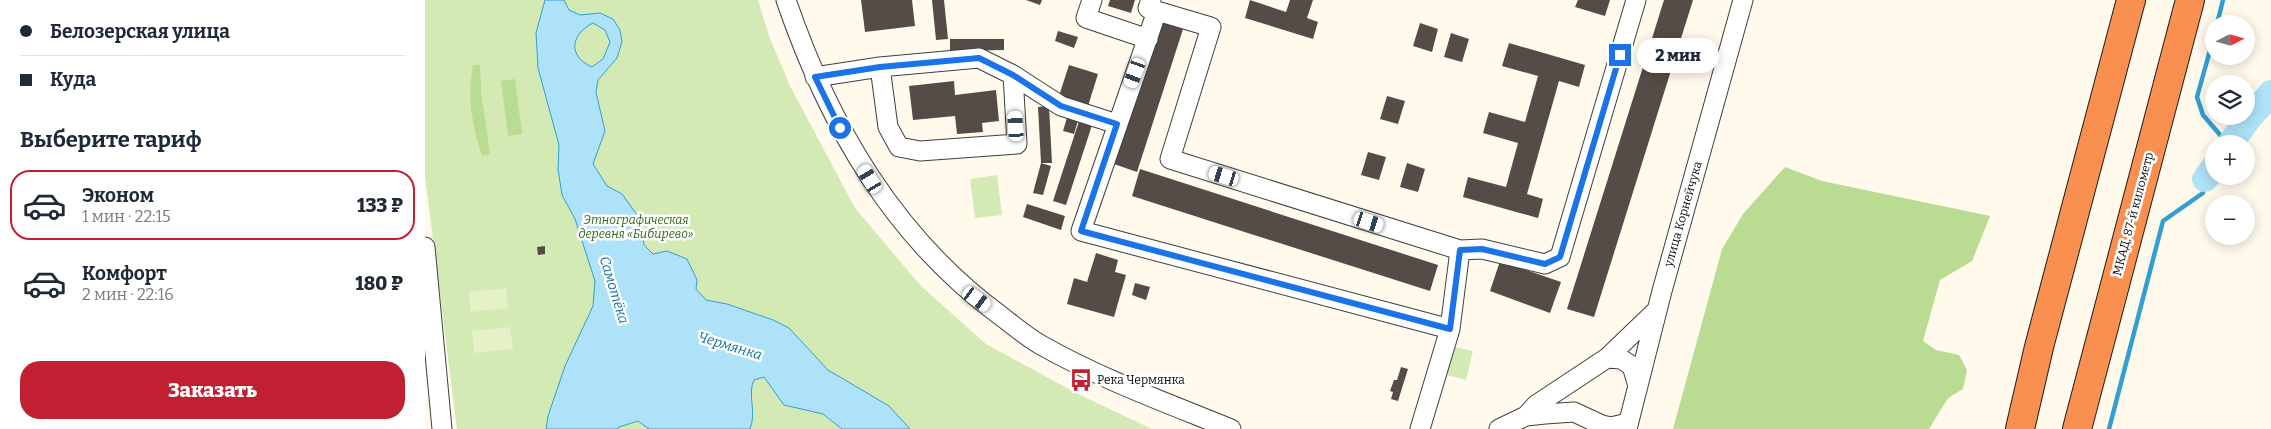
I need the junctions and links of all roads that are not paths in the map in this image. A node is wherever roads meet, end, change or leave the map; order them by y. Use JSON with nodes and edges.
{"nodes":[{"id":1,"x":786,"y":0,"type":"edge"},
{"id":2,"x":1092,"y":0,"type":"edge"},
{"id":3,"x":1636,"y":0,"type":"edge"},
{"id":4,"x":1743,"y":0,"type":"edge"},
{"id":5,"x":2131,"y":0,"type":"edge"},
{"id":6,"x":2190,"y":0,"type":"edge"},
{"id":7,"x":1154,"y":6,"type":"edge"},
{"id":8,"x":1148,"y":39,"type":"junction"},
{"id":9,"x":880,"y":67,"type":"junction"},
{"id":10,"x":1013,"y":75,"type":"junction"},
{"id":11,"x":815,"y":77,"type":"junction"},
{"id":12,"x":1117,"y":124,"type":"junction"},
{"id":13,"x":425,"y":248,"type":"edge"},
{"id":14,"x":1460,"y":250,"type":"junction"},
{"id":15,"x":427,"y":299,"type":"edge"},
{"id":16,"x":1657,"y":310,"type":"junction"},
{"id":17,"x":1450,"y":329,"type":"junction"},
{"id":18,"x":1607,"y":358,"type":"junction"},
{"id":19,"x":1638,"y":386,"type":"junction"},
{"id":20,"x":432,"y":401,"type":"edge"},
{"id":21,"x":1557,"y":413,"type":"junction"},
{"id":22,"x":1526,"y":416,"type":"junction"},
{"id":23,"x":1628,"y":426,"type":"edge"},
{"id":24,"x":442,"y":429,"type":"edge"},
{"id":25,"x":1231,"y":429,"type":"edge"},
{"id":26,"x":1420,"y":429,"type":"edge"},
{"id":27,"x":1499,"y":429,"type":"edge"},
{"id":28,"x":1585,"y":429,"type":"edge"},
{"id":29,"x":2020,"y":429,"type":"edge"},
{"id":30,"x":2077,"y":429,"type":"edge"}],
"edges":[{"from":1,"to":11,"type":"street"},
{"from":2,"to":8,"type":"street"},
{"from":3,"to":14,"type":"street"},
{"from":4,"to":16,"type":"street","name":"улица Корнейчука"},
{"from":5,"to":29,"type":"highway"},
{"from":6,"to":30,"type":"highway","name":"МКАД, 87-й километр"},
{"from":7,"to":8,"type":"street"},
{"from":7,"to":14,"type":"street"},
{"from":8,"to":12,"type":"street"},
{"from":9,"to":10,"type":"street"},
{"from":9,"to":10,"type":"street"},
{"from":9,"to":11,"type":"street"},
{"from":10,"to":12,"type":"street"},
{"from":11,"to":25,"type":"street"},
{"from":12,"to":17,"type":"street"},
{"from":13,"to":15,"type":"street"},
{"from":14,"to":17,"type":"street"},
{"from":15,"to":20,"type":"street"},
{"from":16,"to":18,"type":"street"},
{"from":16,"to":19,"type":"street","name":"улица Корнейчука"},
{"from":17,"to":26,"type":"street"},
{"from":18,"to":19,"type":"street"},
{"from":18,"to":22,"type":"street"},
{"from":19,"to":23,"type":"street","name":"улица Корнейчука"},
{"from":20,"to":24,"type":"street"},
{"from":21,"to":22,"type":"street"},
{"from":21,"to":23,"type":"street"},
{"from":21,"to":28,"type":"street"},
{"from":22,"to":27,"type":"street"}]}
